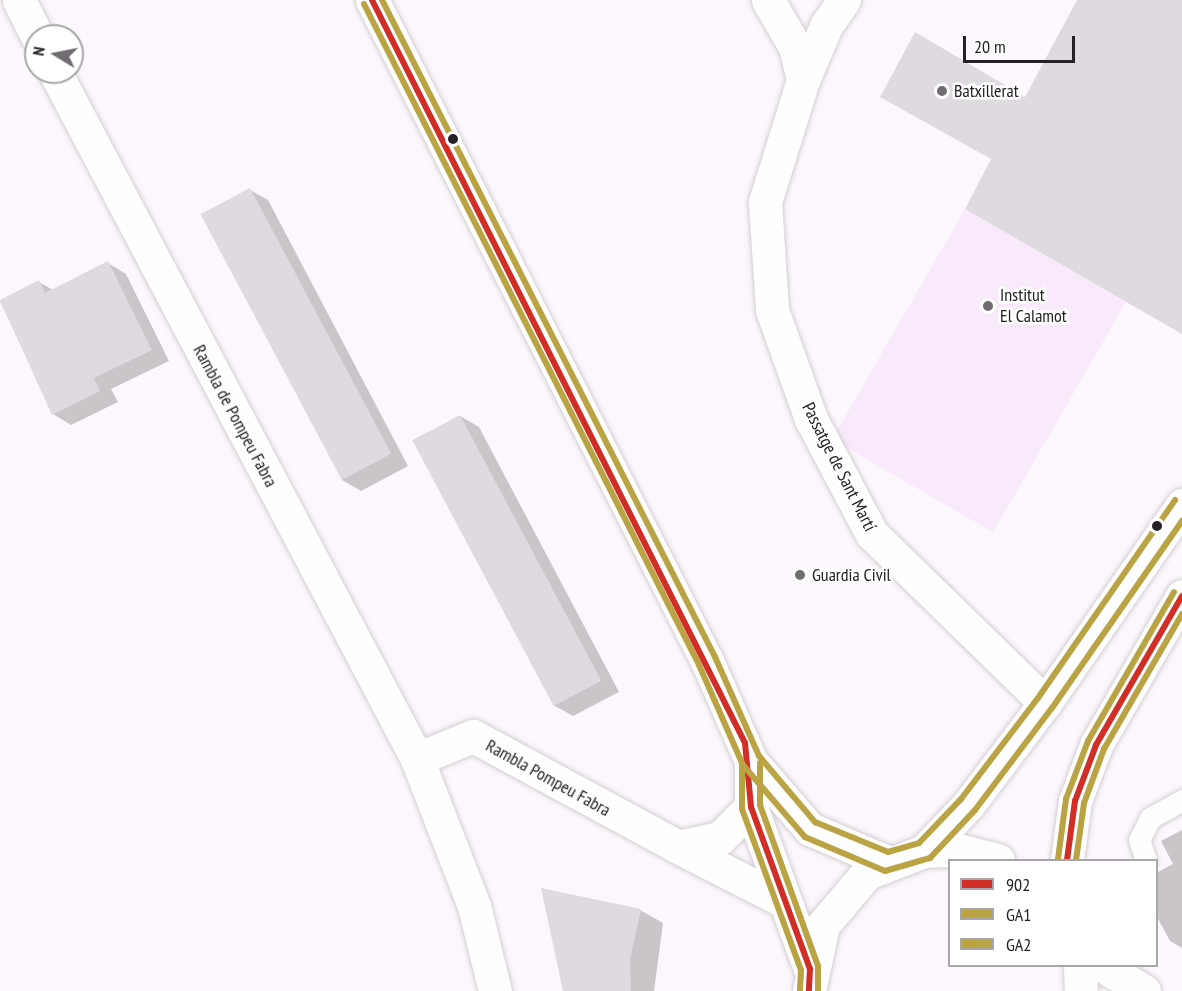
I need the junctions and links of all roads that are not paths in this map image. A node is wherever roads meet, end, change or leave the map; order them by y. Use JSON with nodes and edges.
{"nodes":[{"id":1,"x":19,"y":0,"type":"edge"},
{"id":2,"x":372,"y":0,"type":"edge"},
{"id":3,"x":768,"y":0,"type":"edge"},
{"id":4,"x":844,"y":0,"type":"edge"},
{"id":5,"x":31,"y":24,"type":"edge"},
{"id":6,"x":803,"y":80,"type":"junction"},
{"id":7,"x":61,"y":84,"type":"edge"},
{"id":8,"x":1182,"y":505,"type":"edge"},
{"id":9,"x":1178,"y":613,"type":"edge"},
{"id":10,"x":1046,"y":703,"type":"junction"},
{"id":11,"x":417,"y":759,"type":"junction"},
{"id":12,"x":751,"y":761,"type":"junction"},
{"id":13,"x":1182,"y":800,"type":"edge"},
{"id":14,"x":751,"y":807,"type":"junction"},
{"id":15,"x":678,"y":847,"type":"junction"},
{"id":16,"x":924,"y":851,"type":"junction"},
{"id":17,"x":991,"y":859,"type":"edge"},
{"id":18,"x":1067,"y":859,"type":"edge"},
{"id":19,"x":1145,"y":859,"type":"edge"},
{"id":20,"x":887,"y":862,"type":"junction"},
{"id":21,"x":784,"y":902,"type":"junction"},
{"id":22,"x":1080,"y":967,"type":"edge"},
{"id":23,"x":1105,"y":967,"type":"edge"},
{"id":24,"x":809,"y":980,"type":"edge"},
{"id":25,"x":495,"y":991,"type":"edge"},
{"id":26,"x":1081,"y":991,"type":"edge"},
{"id":27,"x":1144,"y":991,"type":"edge"}],
"edges":[{"from":1,"to":5,"type":"street"},
{"from":2,"to":12,"type":"street"},
{"from":3,"to":6,"type":"street"},
{"from":4,"to":6,"type":"street","name":"Passatge de Sant Martí"},
{"from":6,"to":10,"type":"street","name":"Passatge de Sant Martí"},
{"from":7,"to":11,"type":"street","name":"Rambla de Pompeu Fabra"},
{"from":8,"to":10,"type":"street"},
{"from":9,"to":18,"type":"street"},
{"from":10,"to":16,"type":"street"},
{"from":11,"to":15,"type":"street","name":"Rambla Pompeu Fabra"},
{"from":11,"to":25,"type":"street","name":"Rambla de Pompeu Fabra"},
{"from":12,"to":14,"type":"street"},
{"from":12,"to":20,"type":"street"},
{"from":13,"to":19,"type":"lane"},
{"from":14,"to":15,"type":"street"},
{"from":14,"to":21,"type":"street"},
{"from":15,"to":21,"type":"street"},
{"from":16,"to":17,"type":"street"},
{"from":16,"to":20,"type":"street"},
{"from":20,"to":24,"type":"street"},
{"from":21,"to":24,"type":"street"},
{"from":22,"to":26,"type":"street"},
{"from":23,"to":27,"type":"street"}]}
